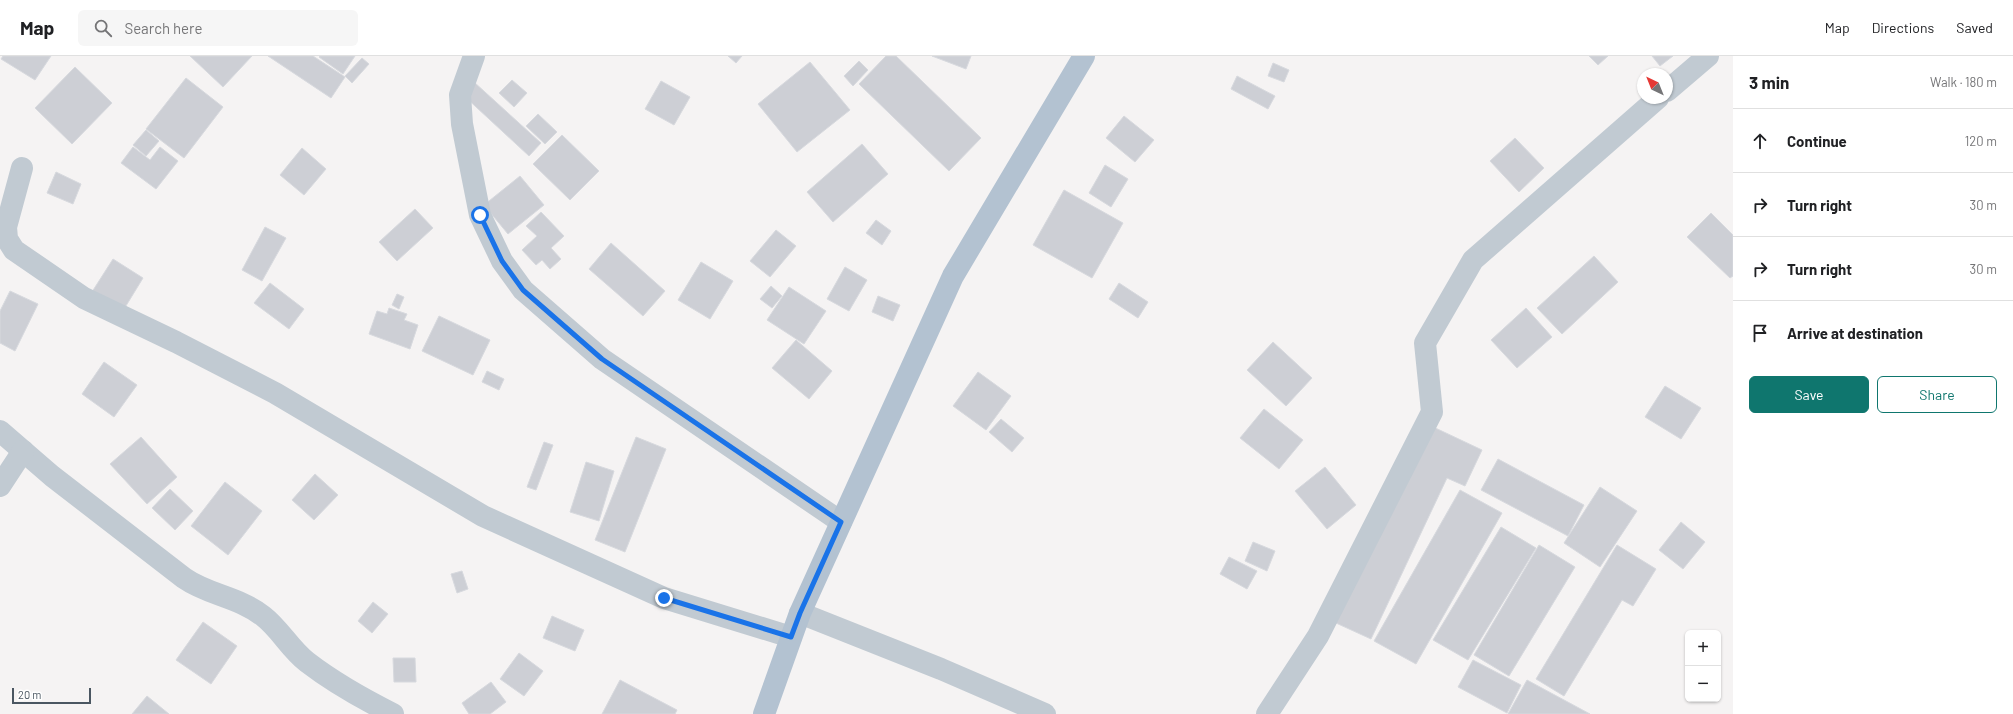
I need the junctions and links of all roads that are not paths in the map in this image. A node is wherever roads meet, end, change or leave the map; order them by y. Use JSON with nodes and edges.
{"nodes":[{"id":1,"x":474,"y":56,"type":"edge"},
{"id":2,"x":1084,"y":56,"type":"edge"},
{"id":3,"x":1708,"y":56,"type":"edge"},
{"id":4,"x":1673,"y":86,"type":"edge"},
{"id":5,"x":1651,"y":104,"type":"edge"},
{"id":6,"x":22,"y":168,"type":"dead end"},
{"id":7,"x":0,"y":431,"type":"edge"},
{"id":8,"x":23,"y":451,"type":"junction"},
{"id":9,"x":0,"y":486,"type":"edge"},
{"id":10,"x":841,"y":522,"type":"junction"},
{"id":11,"x":800,"y":613,"type":"junction"},
{"id":12,"x":791,"y":637,"type":"junction"},
{"id":13,"x":366,"y":708,"type":"edge"},
{"id":14,"x":393,"y":714,"type":"edge"},
{"id":15,"x":764,"y":714,"type":"edge"},
{"id":16,"x":1045,"y":714,"type":"edge"},
{"id":17,"x":1267,"y":714,"type":"edge"}],
"edges":[{"from":1,"to":10,"type":"street"},
{"from":2,"to":10,"type":"main road"},
{"from":3,"to":4,"type":"street"},
{"from":5,"to":17,"type":"street"},
{"from":6,"to":12,"type":"street"},
{"from":7,"to":8,"type":"street"},
{"from":8,"to":9,"type":"street"},
{"from":8,"to":13,"type":"street"},
{"from":10,"to":11,"type":"main road"},
{"from":11,"to":12,"type":"main road"},
{"from":11,"to":16,"type":"street"},
{"from":12,"to":15,"type":"main road"},
{"from":13,"to":14,"type":"street"}]}
